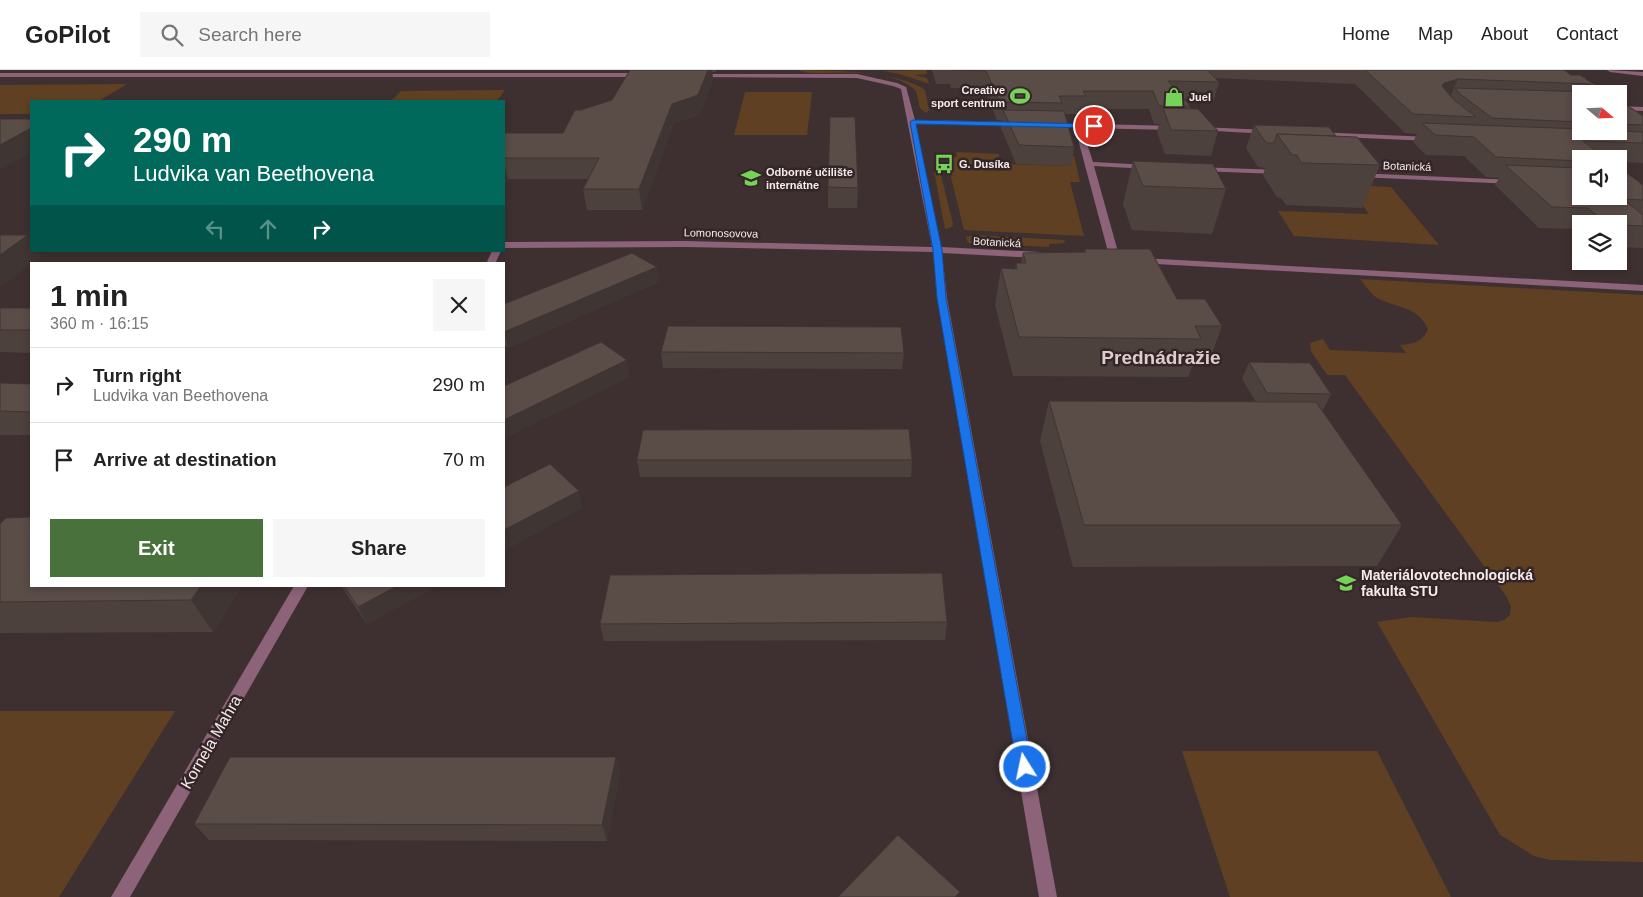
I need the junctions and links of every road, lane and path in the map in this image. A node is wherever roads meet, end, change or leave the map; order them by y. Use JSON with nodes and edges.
{"nodes":[{"id":1,"x":1610,"y":70,"type":"edge"},
{"id":2,"x":787,"y":73,"type":"edge"},
{"id":3,"x":1643,"y":74,"type":"edge"},
{"id":4,"x":0,"y":75,"type":"edge"},
{"id":5,"x":648,"y":76,"type":"edge"},
{"id":6,"x":688,"y":76,"type":"edge"},
{"id":7,"x":1628,"y":108,"type":"edge"},
{"id":8,"x":1643,"y":109,"type":"edge"},
{"id":9,"x":913,"y":122,"type":"junction"},
{"id":10,"x":1030,"y":125,"type":"edge"},
{"id":11,"x":1049,"y":125,"type":"edge"},
{"id":12,"x":1078,"y":126,"type":"junction"},
{"id":13,"x":1186,"y":128,"type":"edge"},
{"id":14,"x":1196,"y":129,"type":"edge"},
{"id":15,"x":1281,"y":132,"type":"edge"},
{"id":16,"x":1309,"y":134,"type":"edge"},
{"id":17,"x":1443,"y":140,"type":"edge"},
{"id":18,"x":1090,"y":164,"type":"junction"},
{"id":19,"x":1159,"y":167,"type":"edge"},
{"id":20,"x":1188,"y":168,"type":"edge"},
{"id":21,"x":1294,"y":173,"type":"edge"},
{"id":22,"x":1349,"y":175,"type":"edge"},
{"id":23,"x":1522,"y":182,"type":"edge"},
{"id":24,"x":505,"y":245,"type":"edge"},
{"id":25,"x":938,"y":250,"type":"junction"},
{"id":26,"x":1048,"y":256,"type":"edge"},
{"id":27,"x":1643,"y":288,"type":"edge"},
{"id":28,"x":300,"y":587,"type":"edge"},
{"id":29,"x":120,"y":897,"type":"edge"},
{"id":30,"x":1048,"y":897,"type":"edge"}],
"edges":[{"from":1,"to":3,"type":"street"},
{"from":2,"to":6,"type":"street"},
{"from":2,"to":9,"type":"street"},
{"from":4,"to":5,"type":"street"},
{"from":7,"to":8,"type":"street"},
{"from":9,"to":10,"type":"street"},
{"from":9,"to":25,"type":"street"},
{"from":11,"to":12,"type":"street"},
{"from":12,"to":13,"type":"street"},
{"from":12,"to":18,"type":"street"},
{"from":14,"to":15,"type":"street"},
{"from":16,"to":17,"type":"street"},
{"from":18,"to":19,"type":"street"},
{"from":18,"to":27,"type":"street"},
{"from":20,"to":21,"type":"street"},
{"from":22,"to":23,"type":"street","name":"Botanická"},
{"from":24,"to":25,"type":"street","name":"Lomonosovova"},
{"from":25,"to":26,"type":"street","name":"Botanická"},
{"from":25,"to":30,"type":"street"},
{"from":28,"to":29,"type":"street","name":"Kornela Mahra"}]}
